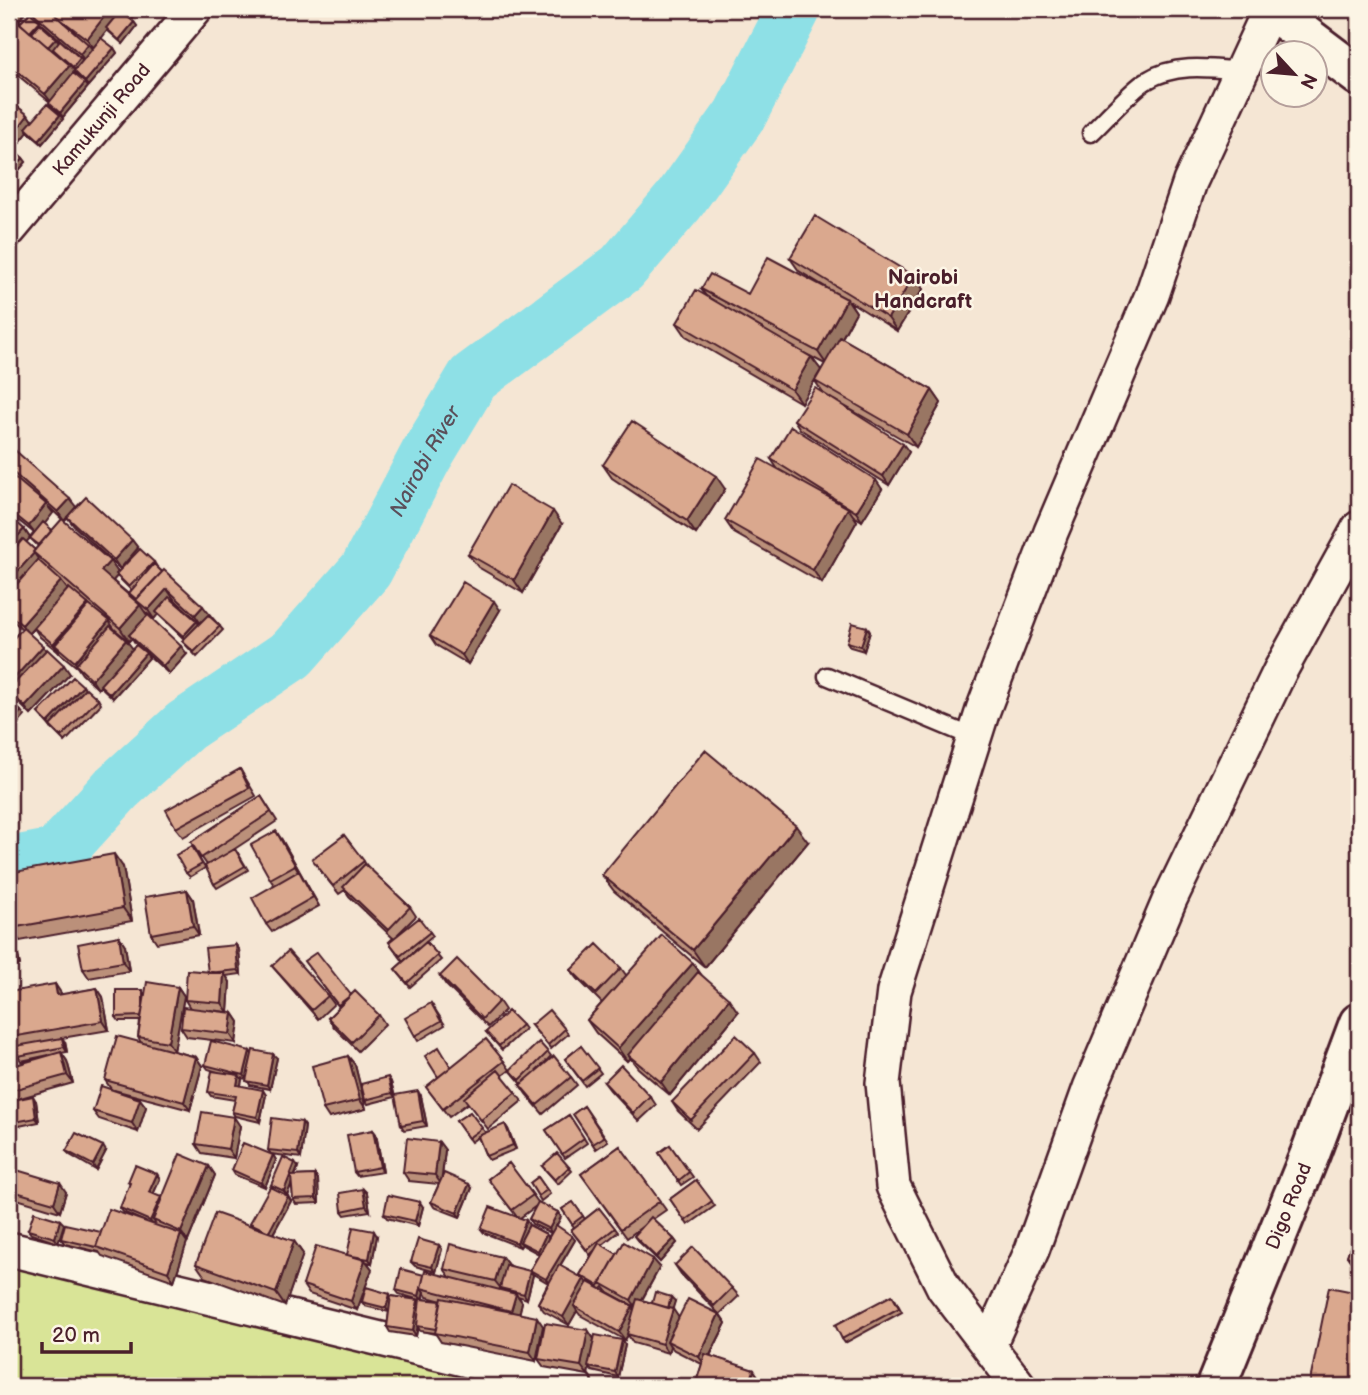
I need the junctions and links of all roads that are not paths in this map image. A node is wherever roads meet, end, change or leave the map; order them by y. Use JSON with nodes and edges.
{"nodes":[{"id":1,"x":195,"y":9,"type":"edge"},
{"id":2,"x":1270,"y":9,"type":"edge"},
{"id":3,"x":1241,"y":71,"type":"junction"},
{"id":4,"x":1359,"y":76,"type":"edge"},
{"id":5,"x":1091,"y":133,"type":"dead end"},
{"id":6,"x":9,"y":230,"type":"edge"},
{"id":7,"x":1359,"y":528,"type":"edge"},
{"id":8,"x":828,"y":676,"type":"dead end"},
{"id":9,"x":975,"y":738,"type":"junction"},
{"id":10,"x":1359,"y":1023,"type":"edge"},
{"id":11,"x":9,"y":1249,"type":"edge"},
{"id":12,"x":989,"y":1345,"type":"junction"},
{"id":13,"x":575,"y":1386,"type":"edge"},
{"id":14,"x":1019,"y":1386,"type":"edge"},
{"id":15,"x":1216,"y":1386,"type":"edge"}],
"edges":[{"from":1,"to":6,"type":"street","name":"Kamukunji Road"},
{"from":2,"to":3,"type":"street"},
{"from":2,"to":4,"type":"main road"},
{"from":3,"to":5,"type":"lane"},
{"from":3,"to":9,"type":"street"},
{"from":7,"to":12,"type":"street"},
{"from":8,"to":9,"type":"lane"},
{"from":9,"to":12,"type":"street"},
{"from":10,"to":15,"type":"main road","name":"Digo Road"},
{"from":11,"to":13,"type":"street"},
{"from":12,"to":14,"type":"street"}]}
